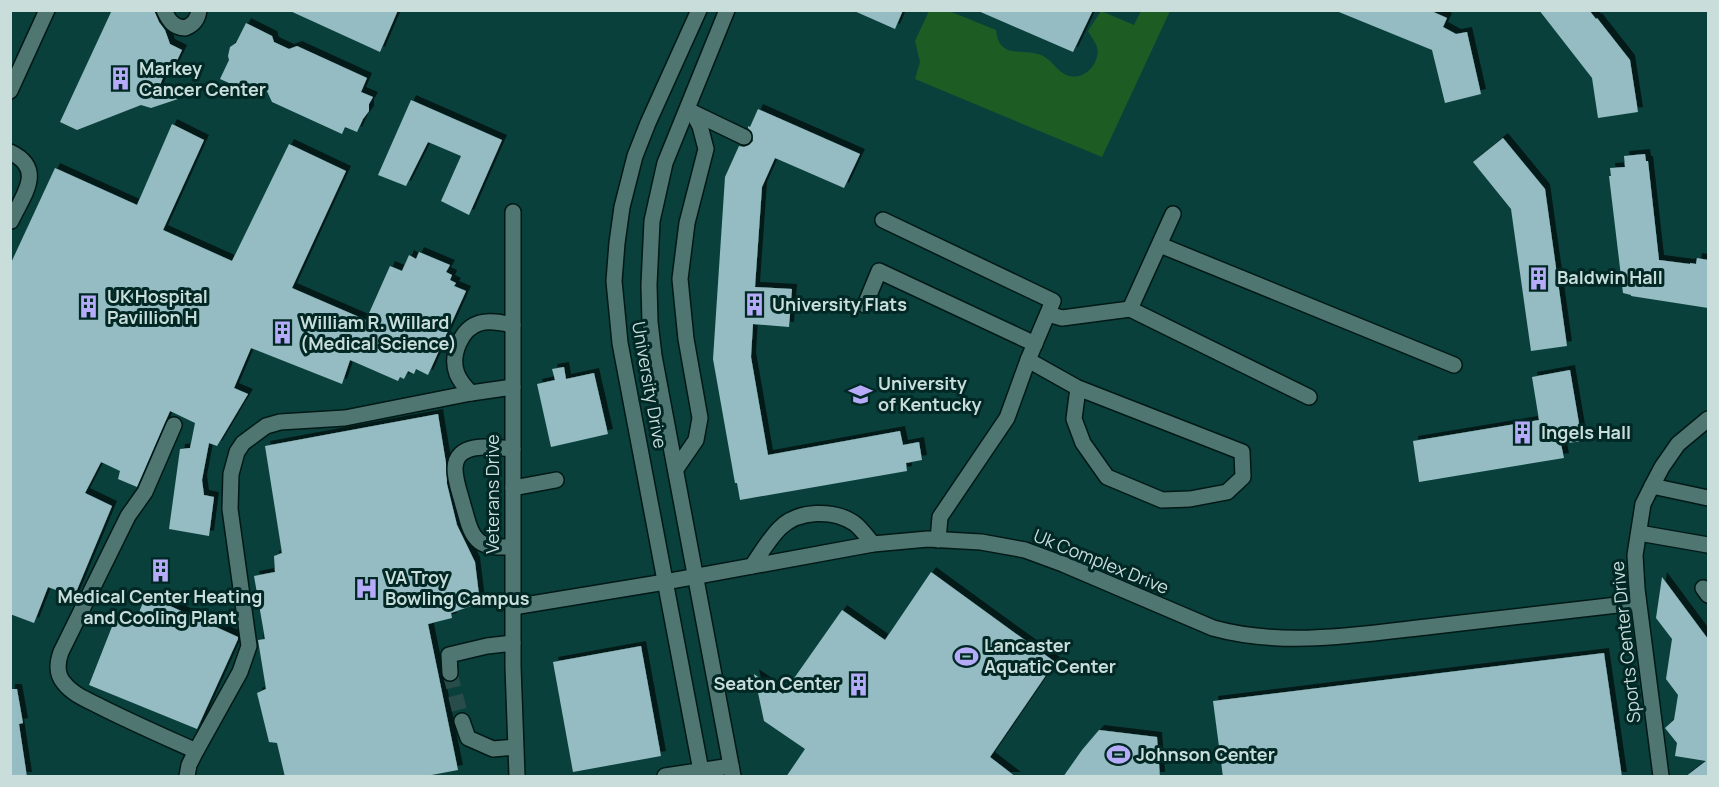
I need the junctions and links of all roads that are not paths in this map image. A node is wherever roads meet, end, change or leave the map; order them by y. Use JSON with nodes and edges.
{"nodes":[{"id":1,"x":47,"y":10,"type":"edge"},
{"id":2,"x":164,"y":10,"type":"edge"},
{"id":3,"x":199,"y":10,"type":"edge"},
{"id":4,"x":699,"y":10,"type":"edge"},
{"id":5,"x":728,"y":10,"type":"edge"},
{"id":6,"x":10,"y":91,"type":"edge"},
{"id":7,"x":690,"y":111,"type":"junction"},
{"id":8,"x":744,"y":136,"type":"dead end"},
{"id":9,"x":10,"y":152,"type":"edge"},
{"id":10,"x":513,"y":212,"type":"dead end"},
{"id":11,"x":1173,"y":214,"type":"dead end"},
{"id":12,"x":883,"y":220,"type":"dead end"},
{"id":13,"x":11,"y":221,"type":"edge"},
{"id":14,"x":1160,"y":246,"type":"junction"},
{"id":15,"x":865,"y":304,"type":"dead end"},
{"id":16,"x":1130,"y":309,"type":"junction"},
{"id":17,"x":1048,"y":314,"type":"junction"},
{"id":18,"x":513,"y":325,"type":"junction"},
{"id":19,"x":1035,"y":344,"type":"junction"},
{"id":20,"x":1028,"y":360,"type":"junction"},
{"id":21,"x":1454,"y":365,"type":"dead end"},
{"id":22,"x":513,"y":387,"type":"junction"},
{"id":23,"x":1078,"y":388,"type":"junction"},
{"id":24,"x":471,"y":393,"type":"junction"},
{"id":25,"x":1308,"y":397,"type":"dead end"},
{"id":26,"x":1708,"y":419,"type":"edge"},
{"id":27,"x":174,"y":425,"type":"dead end"},
{"id":28,"x":513,"y":449,"type":"junction"},
{"id":29,"x":676,"y":469,"type":"junction"},
{"id":30,"x":556,"y":480,"type":"dead end"},
{"id":31,"x":1652,"y":486,"type":"junction"},
{"id":32,"x":513,"y":488,"type":"junction"},
{"id":33,"x":1708,"y":498,"type":"edge"},
{"id":34,"x":1639,"y":532,"type":"junction"},
{"id":35,"x":938,"y":540,"type":"junction"},
{"id":36,"x":873,"y":544,"type":"junction"},
{"id":37,"x":1708,"y":545,"type":"edge"},
{"id":38,"x":512,"y":547,"type":"junction"},
{"id":39,"x":752,"y":566,"type":"junction"},
{"id":40,"x":696,"y":576,"type":"junction"},
{"id":41,"x":665,"y":582,"type":"junction"},
{"id":42,"x":1638,"y":601,"type":"junction"},
{"id":43,"x":513,"y":607,"type":"junction"},
{"id":44,"x":513,"y":643,"type":"junction"},
{"id":45,"x":450,"y":673,"type":"tunnel mouth"},
{"id":46,"x":462,"y":721,"type":"tunnel mouth"},
{"id":47,"x":515,"y":747,"type":"junction"},
{"id":48,"x":196,"y":752,"type":"junction"},
{"id":49,"x":732,"y":771,"type":"edge"},
{"id":50,"x":701,"y":774,"type":"edge"},
{"id":51,"x":187,"y":777,"type":"edge"},
{"id":52,"x":517,"y":777,"type":"edge"},
{"id":53,"x":666,"y":777,"type":"edge"},
{"id":54,"x":1661,"y":777,"type":"edge"}],
"edges":[{"from":1,"to":6,"type":"street"},
{"from":2,"to":3,"type":"street"},
{"from":4,"to":41,"type":"street","name":"University Drive"},
{"from":5,"to":7,"type":"street","name":"University Drive"},
{"from":7,"to":8,"type":"street"},
{"from":7,"to":29,"type":"street","name":"University Drive"},
{"from":7,"to":29,"type":"street"},
{"from":9,"to":13,"type":"street"},
{"from":10,"to":18,"type":"street","name":"Veterans Drive"},
{"from":11,"to":14,"type":"street"},
{"from":12,"to":17,"type":"street"},
{"from":14,"to":16,"type":"street"},
{"from":14,"to":21,"type":"street"},
{"from":15,"to":19,"type":"street"},
{"from":16,"to":17,"type":"street"},
{"from":16,"to":25,"type":"street"},
{"from":17,"to":19,"type":"street"},
{"from":18,"to":22,"type":"street","name":"Veterans Drive"},
{"from":18,"to":24,"type":"street"},
{"from":19,"to":20,"type":"street"},
{"from":20,"to":23,"type":"street"},
{"from":20,"to":35,"type":"street"},
{"from":22,"to":24,"type":"street"},
{"from":22,"to":28,"type":"street","name":"Veterans Drive"},
{"from":23,"to":23,"type":"street"},
{"from":24,"to":48,"type":"street"},
{"from":26,"to":31,"type":"street","name":"Sports Center Drive"},
{"from":27,"to":48,"type":"street"},
{"from":28,"to":32,"type":"street","name":"Veterans Drive"},
{"from":28,"to":38,"type":"street"},
{"from":29,"to":40,"type":"street","name":"University Drive"},
{"from":30,"to":32,"type":"street"},
{"from":31,"to":33,"type":"street"},
{"from":31,"to":34,"type":"street","name":"Sports Center Drive"},
{"from":32,"to":38,"type":"street","name":"Veterans Drive"},
{"from":34,"to":37,"type":"street"},
{"from":34,"to":42,"type":"street","name":"Sports Center Drive"},
{"from":35,"to":36,"type":"street","name":"Uk Complex Drive"},
{"from":35,"to":42,"type":"street","name":"Uk Complex Drive"},
{"from":36,"to":39,"type":"street","name":"Uk Complex Drive"},
{"from":36,"to":39,"type":"street"},
{"from":38,"to":43,"type":"street","name":"Veterans Drive"},
{"from":39,"to":40,"type":"street","name":"Uk Complex Drive"},
{"from":40,"to":41,"type":"street","name":"Uk Complex Drive"},
{"from":40,"to":49,"type":"street","name":"University Drive"},
{"from":41,"to":43,"type":"street","name":"Uk Complex Drive"},
{"from":41,"to":50,"type":"street","name":"University Drive"},
{"from":42,"to":54,"type":"street","name":"Sports Center Drive"},
{"from":43,"to":44,"type":"street","name":"Veterans Drive"},
{"from":44,"to":45,"type":"street"},
{"from":44,"to":47,"type":"street","name":"Veterans Drive"},
{"from":46,"to":47,"type":"street"},
{"from":47,"to":52,"type":"street","name":"Veterans Drive"},
{"from":48,"to":51,"type":"street"},
{"from":49,"to":50,"type":"street"},
{"from":50,"to":53,"type":"street"}]}
